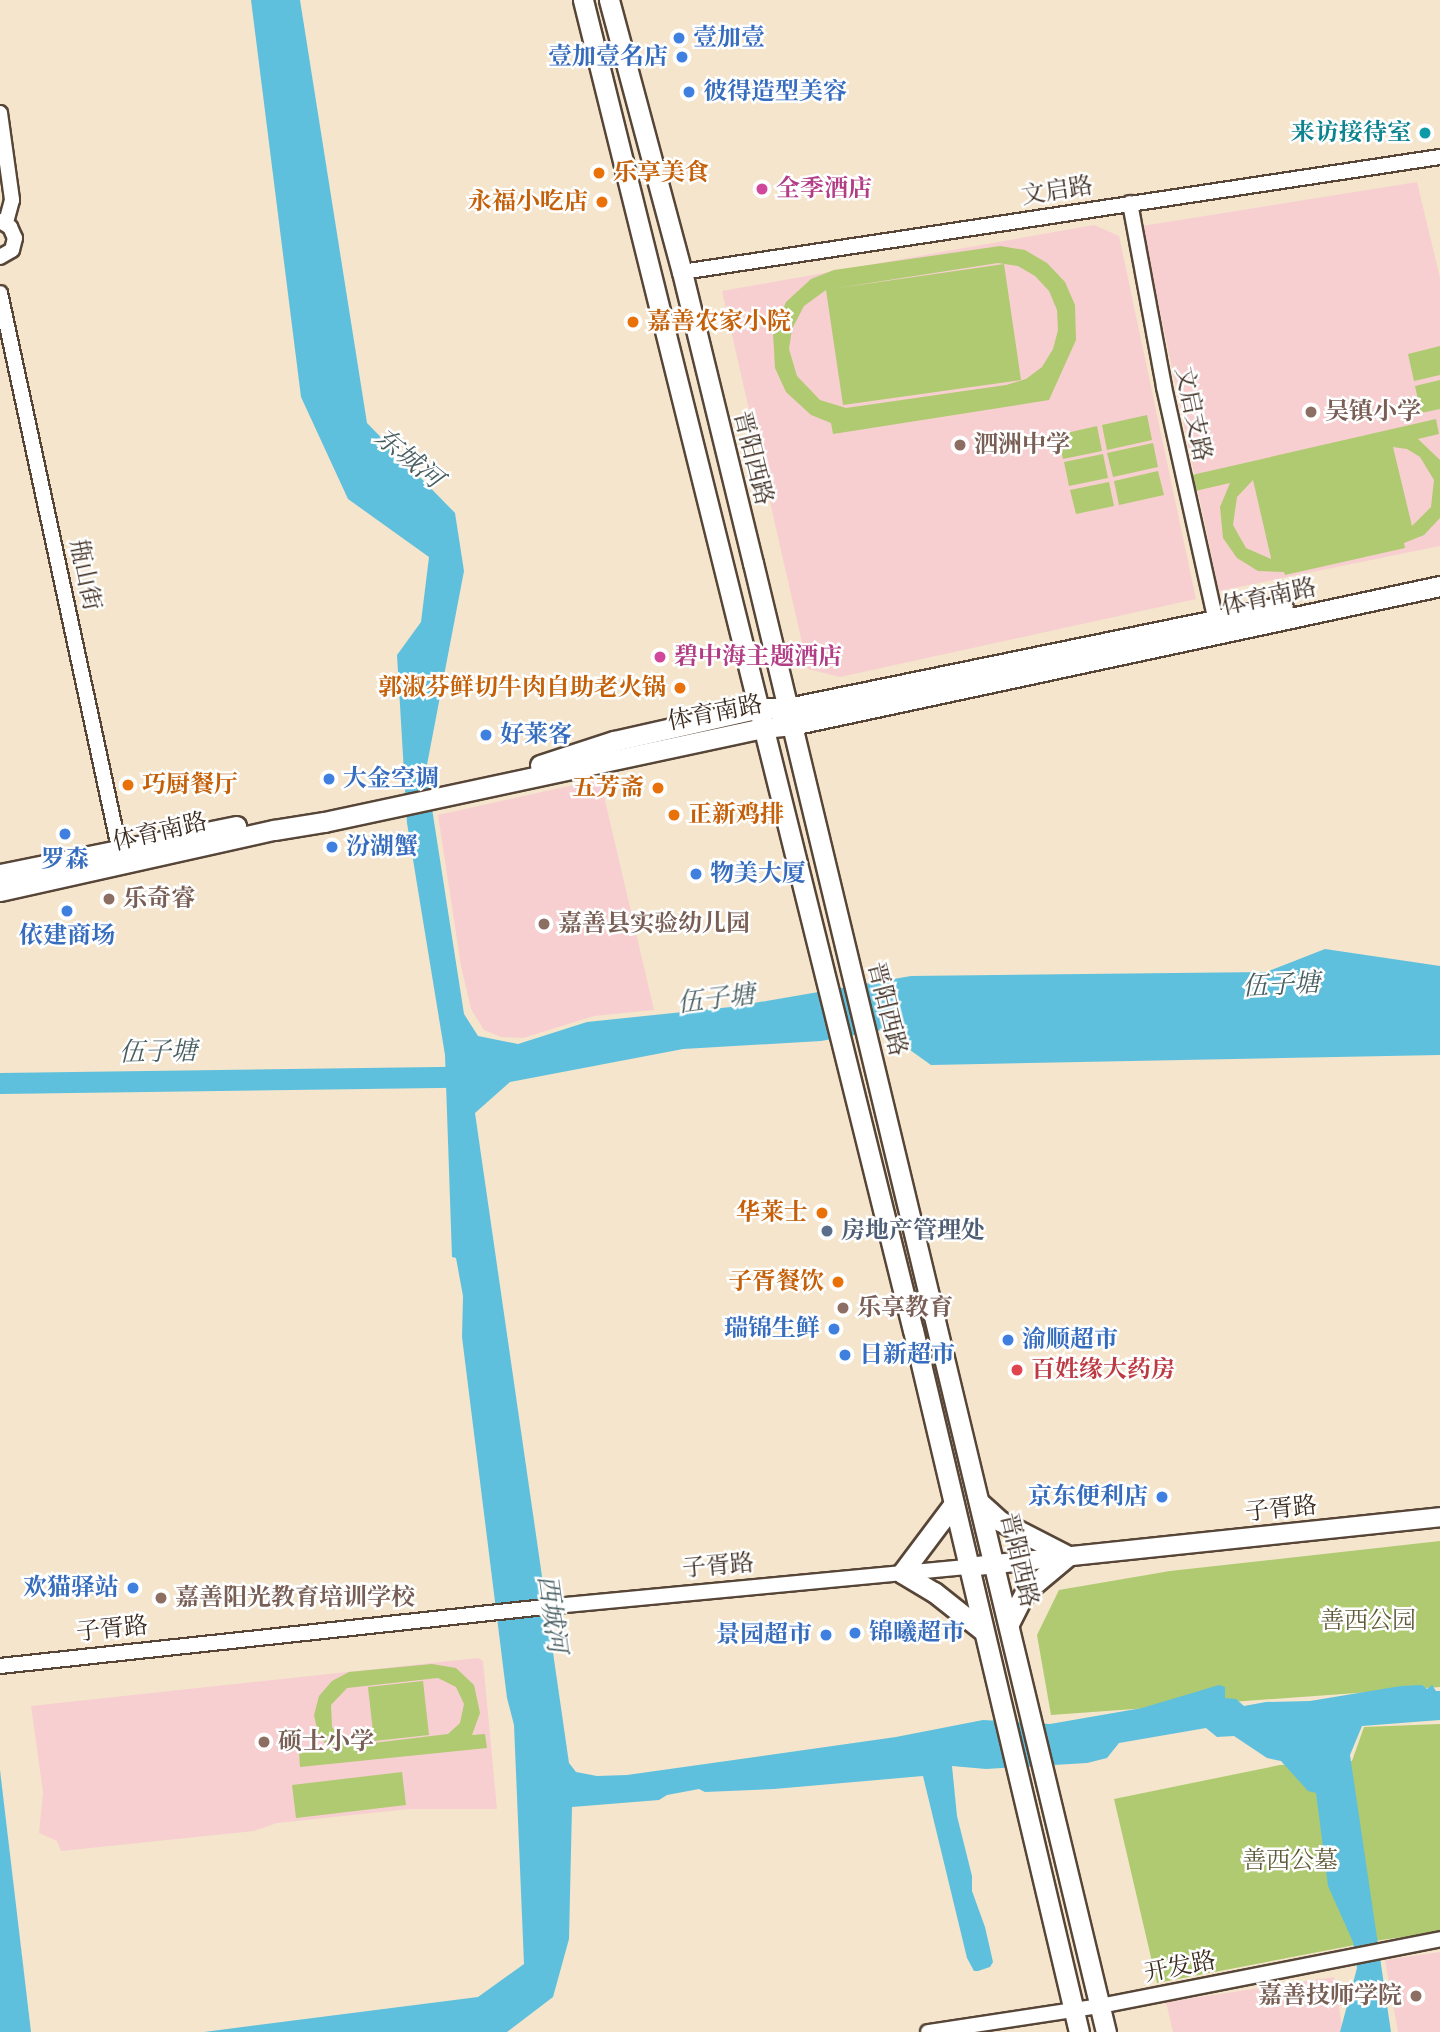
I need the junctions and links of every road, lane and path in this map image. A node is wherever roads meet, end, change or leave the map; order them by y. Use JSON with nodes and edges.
{"nodes":[{"id":1,"x":583,"y":0,"type":"edge"},
{"id":2,"x":609,"y":0,"type":"edge"},
{"id":3,"x":0,"y":113,"type":"edge"},
{"id":4,"x":1440,"y":157,"type":"edge"},
{"id":5,"x":1130,"y":203,"type":"junction"},
{"id":6,"x":3,"y":222,"type":"edge"},
{"id":7,"x":0,"y":257,"type":"edge"},
{"id":8,"x":682,"y":272,"type":"junction"},
{"id":9,"x":0,"y":293,"type":"edge"},
{"id":10,"x":1440,"y":573,"type":"edge"},
{"id":11,"x":1440,"y":586,"type":"edge"},
{"id":12,"x":1216,"y":625,"type":"junction"},
{"id":13,"x":790,"y":716,"type":"junction"},
{"id":14,"x":762,"y":718,"type":"junction"},
{"id":15,"x":121,"y":858,"type":"junction"},
{"id":16,"x":0,"y":874,"type":"edge"},
{"id":17,"x":0,"y":891,"type":"edge"},
{"id":18,"x":979,"y":1502,"type":"junction"},
{"id":19,"x":953,"y":1504,"type":"junction"},
{"id":20,"x":1440,"y":1517,"type":"edge"},
{"id":21,"x":1068,"y":1556,"type":"junction"},
{"id":22,"x":994,"y":1564,"type":"junction"},
{"id":23,"x":967,"y":1567,"type":"junction"},
{"id":24,"x":902,"y":1573,"type":"junction"},
{"id":25,"x":1009,"y":1624,"type":"junction"},
{"id":26,"x":982,"y":1630,"type":"junction"},
{"id":27,"x":5,"y":1665,"type":"edge"},
{"id":28,"x":1440,"y":1939,"type":"edge"},
{"id":29,"x":1100,"y":2006,"type":"junction"},
{"id":30,"x":1073,"y":2008,"type":"junction"},
{"id":31,"x":928,"y":2032,"type":"edge"},
{"id":32,"x":1079,"y":2032,"type":"edge"},
{"id":33,"x":1106,"y":2032,"type":"edge"}],
"edges":[{"from":1,"to":14,"type":"main road"},
{"from":2,"to":8,"type":"main road","name":"晋阳西路"},
{"from":3,"to":6,"type":"street"},
{"from":4,"to":5,"type":"street","name":"文启路"},
{"from":5,"to":8,"type":"street","name":"文启路"},
{"from":5,"to":12,"type":"street","name":"文启支路"},
{"from":6,"to":7,"type":"street"},
{"from":8,"to":13,"type":"main road","name":"晋阳西路"},
{"from":9,"to":15,"type":"street","name":"甁山街"},
{"from":10,"to":12,"type":"main road","name":"体育南路"},
{"from":11,"to":12,"type":"main road","name":"体育南路"},
{"from":12,"to":13,"type":"main road","name":"体育南路"},
{"from":13,"to":14,"type":"main road","name":"体育南路"},
{"from":13,"to":18,"type":"main road","name":"晋阳西路"},
{"from":14,"to":15,"type":"main road","name":"体育南路"},
{"from":14,"to":19,"type":"main road"},
{"from":15,"to":16,"type":"main road","name":"体育南路"},
{"from":15,"to":17,"type":"main road","name":"体育南路"},
{"from":18,"to":21,"type":"main road"},
{"from":18,"to":22,"type":"main road","name":"晋阳西路"},
{"from":19,"to":23,"type":"main road"},
{"from":19,"to":24,"type":"main road"},
{"from":20,"to":21,"type":"street","name":"子胥路"},
{"from":21,"to":22,"type":"street","name":"子胥路"},
{"from":21,"to":25,"type":"main road"},
{"from":22,"to":23,"type":"street","name":"子胥路"},
{"from":22,"to":25,"type":"main road","name":"晋阳西路"},
{"from":23,"to":24,"type":"street","name":"子胥路"},
{"from":23,"to":26,"type":"main road"},
{"from":24,"to":26,"type":"main road"},
{"from":24,"to":27,"type":"street","name":"子胥路"},
{"from":25,"to":29,"type":"main road","name":"晋阳西路"},
{"from":26,"to":30,"type":"main road"},
{"from":28,"to":29,"type":"street","name":"开发路"},
{"from":29,"to":30,"type":"street","name":"开发路"},
{"from":29,"to":33,"type":"main road","name":"晋阳西路"},
{"from":30,"to":31,"type":"street","name":"开发路"},
{"from":30,"to":32,"type":"main road"}]}
